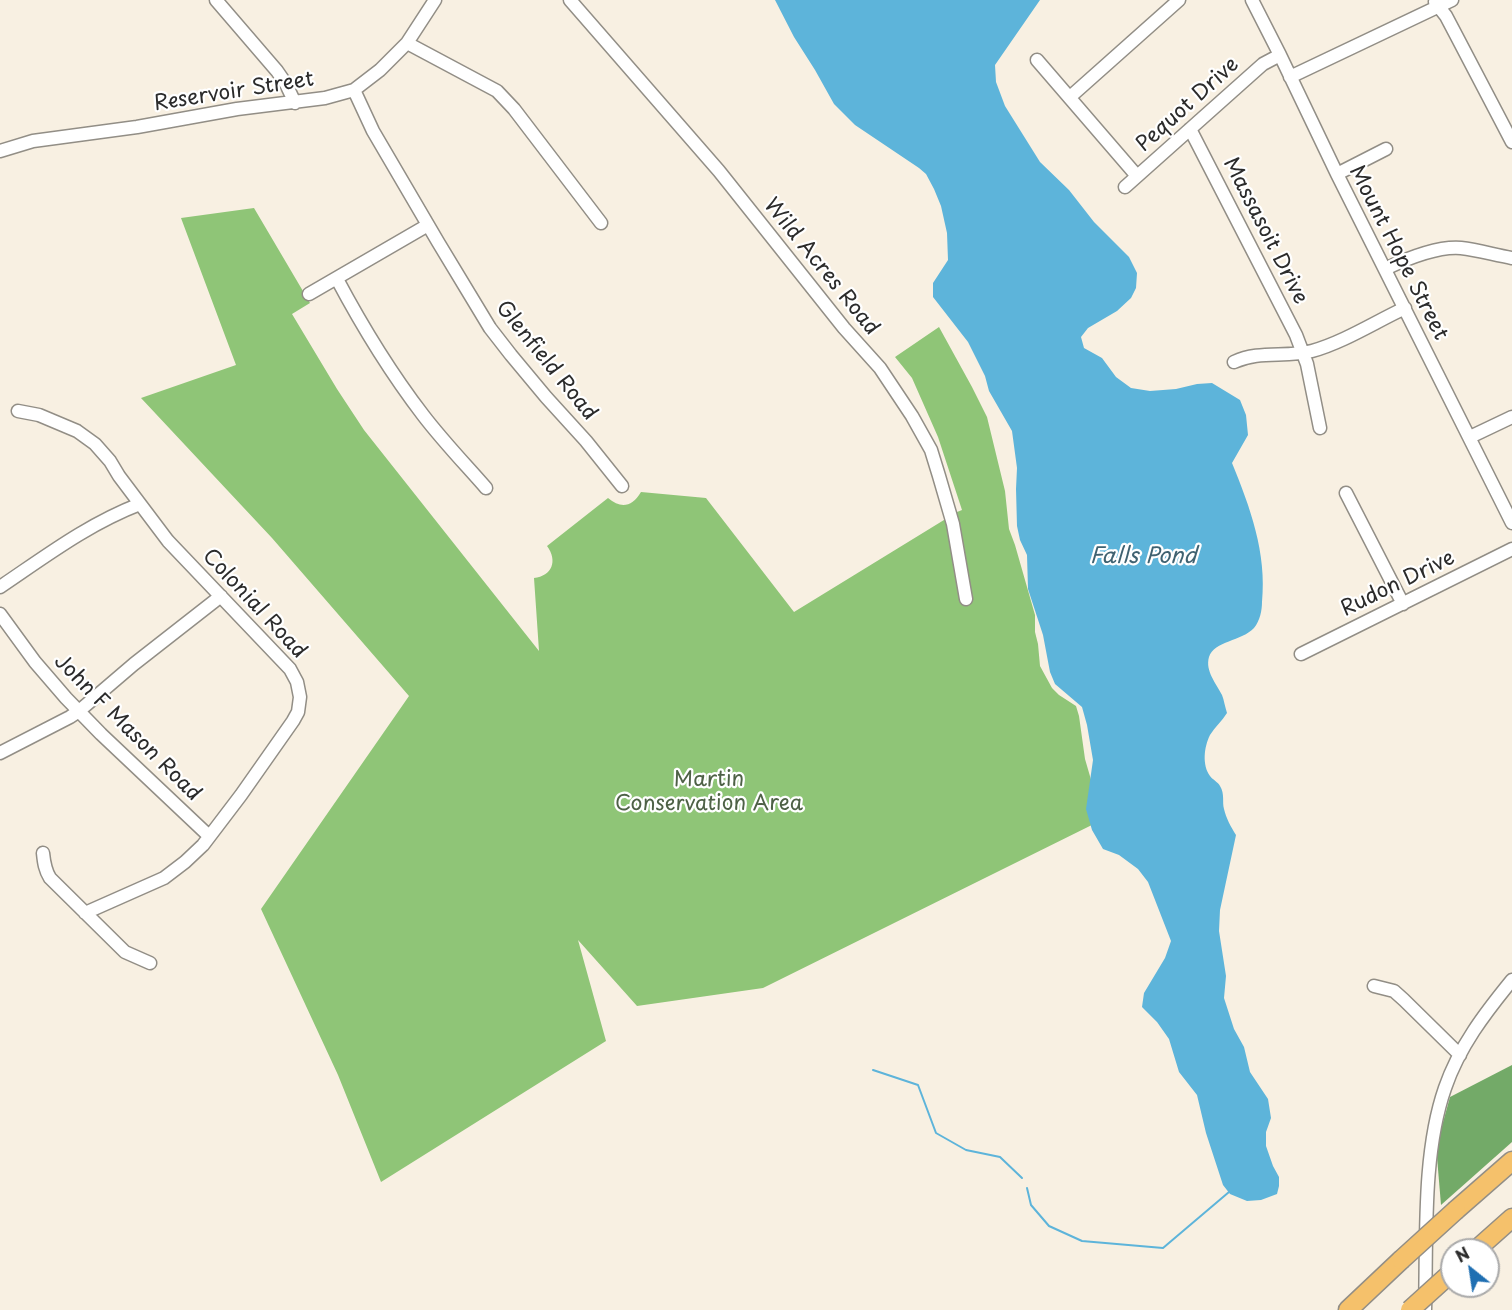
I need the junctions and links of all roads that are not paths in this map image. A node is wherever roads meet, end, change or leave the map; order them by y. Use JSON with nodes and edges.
{"nodes":[{"id":1,"x":216,"y":0,"type":"edge"},
{"id":2,"x":435,"y":0,"type":"edge"},
{"id":3,"x":570,"y":0,"type":"edge"},
{"id":4,"x":1179,"y":0,"type":"edge"},
{"id":5,"x":1251,"y":0,"type":"edge"},
{"id":6,"x":1452,"y":0,"type":"edge"},
{"id":7,"x":1436,"y":3,"type":"edge"},
{"id":8,"x":407,"y":43,"type":"junction"},
{"id":9,"x":1280,"y":55,"type":"junction"},
{"id":10,"x":1037,"y":60,"type":"dead end"},
{"id":11,"x":1290,"y":77,"type":"junction"},
{"id":12,"x":354,"y":90,"type":"junction"},
{"id":13,"x":1070,"y":98,"type":"junction"},
{"id":14,"x":295,"y":103,"type":"junction"},
{"id":15,"x":1190,"y":129,"type":"junction"},
{"id":16,"x":1512,"y":142,"type":"edge"},
{"id":17,"x":1386,"y":149,"type":"dead end"},
{"id":18,"x":0,"y":152,"type":"edge"},
{"id":19,"x":1337,"y":174,"type":"junction"},
{"id":20,"x":1137,"y":176,"type":"junction"},
{"id":21,"x":1125,"y":187,"type":"dead end"},
{"id":22,"x":601,"y":223,"type":"dead end"},
{"id":23,"x":428,"y":225,"type":"junction"},
{"id":24,"x":1512,"y":258,"type":"edge"},
{"id":25,"x":1385,"y":269,"type":"junction"},
{"id":26,"x":337,"y":279,"type":"junction"},
{"id":27,"x":309,"y":294,"type":"dead end"},
{"id":28,"x":1405,"y":308,"type":"junction"},
{"id":29,"x":1303,"y":352,"type":"junction"},
{"id":30,"x":1234,"y":362,"type":"dead end"},
{"id":31,"x":18,"y":411,"type":"dead end"},
{"id":32,"x":1512,"y":417,"type":"edge"},
{"id":33,"x":1320,"y":428,"type":"dead end"},
{"id":34,"x":1470,"y":437,"type":"junction"},
{"id":35,"x":622,"y":486,"type":"dead end"},
{"id":36,"x":486,"y":488,"type":"dead end"},
{"id":37,"x":1346,"y":493,"type":"dead end"},
{"id":38,"x":140,"y":504,"type":"junction"},
{"id":39,"x":1512,"y":523,"type":"edge"},
{"id":40,"x":1512,"y":549,"type":"edge"},
{"id":41,"x":0,"y":587,"type":"edge"},
{"id":42,"x":221,"y":596,"type":"junction"},
{"id":43,"x":966,"y":599,"type":"dead end"},
{"id":44,"x":1403,"y":604,"type":"junction"},
{"id":45,"x":0,"y":614,"type":"edge"},
{"id":46,"x":1301,"y":654,"type":"dead end"},
{"id":47,"x":79,"y":711,"type":"junction"},
{"id":48,"x":0,"y":753,"type":"edge"},
{"id":49,"x":209,"y":836,"type":"junction"},
{"id":50,"x":43,"y":853,"type":"dead end"},
{"id":51,"x":85,"y":913,"type":"junction"},
{"id":52,"x":150,"y":963,"type":"dead end"},
{"id":53,"x":1512,"y":980,"type":"edge"},
{"id":54,"x":1374,"y":986,"type":"dead end"},
{"id":55,"x":1460,"y":1055,"type":"junction"},
{"id":56,"x":1512,"y":1161,"type":"edge"},
{"id":57,"x":1512,"y":1218,"type":"edge"},
{"id":58,"x":1490,"y":1238,"type":"edge"},
{"id":59,"x":1440,"y":1283,"type":"edge"},
{"id":60,"x":1348,"y":1310,"type":"edge"},
{"id":61,"x":1410,"y":1310,"type":"edge"},
{"id":62,"x":1425,"y":1310,"type":"edge"}],
"edges":[{"from":1,"to":14,"type":"street"},
{"from":2,"to":8,"type":"street","name":"Reservoir Street"},
{"from":3,"to":43,"type":"street","name":"Wild Acres Road"},
{"from":4,"to":13,"type":"street"},
{"from":5,"to":9,"type":"street","name":"Mount Hope Street"},
{"from":6,"to":7,"type":"street"},
{"from":7,"to":11,"type":"street"},
{"from":7,"to":16,"type":"street"},
{"from":8,"to":12,"type":"street","name":"Reservoir Street"},
{"from":8,"to":22,"type":"street"},
{"from":9,"to":11,"type":"street","name":"Mount Hope Street"},
{"from":9,"to":15,"type":"street","name":"Pequot Drive"},
{"from":10,"to":13,"type":"street"},
{"from":11,"to":19,"type":"street","name":"Mount Hope Street"},
{"from":12,"to":14,"type":"street","name":"Reservoir Street"},
{"from":12,"to":23,"type":"street","name":"Glenfield Road"},
{"from":13,"to":20,"type":"street"},
{"from":14,"to":18,"type":"street","name":"Reservoir Street"},
{"from":15,"to":20,"type":"street","name":"Pequot Drive"},
{"from":15,"to":29,"type":"street","name":"Massasoit Drive"},
{"from":17,"to":19,"type":"street"},
{"from":19,"to":25,"type":"street","name":"Mount Hope Street"},
{"from":20,"to":21,"type":"street","name":"Pequot Drive"},
{"from":23,"to":26,"type":"street"},
{"from":23,"to":35,"type":"street","name":"Glenfield Road"},
{"from":24,"to":25,"type":"street"},
{"from":25,"to":28,"type":"street","name":"Mount Hope Street"},
{"from":26,"to":27,"type":"street"},
{"from":26,"to":36,"type":"street"},
{"from":28,"to":29,"type":"street"},
{"from":28,"to":34,"type":"street","name":"Mount Hope Street"},
{"from":29,"to":30,"type":"street"},
{"from":29,"to":33,"type":"street","name":"Massasoit Drive"},
{"from":31,"to":38,"type":"street","name":"Colonial Road"},
{"from":32,"to":34,"type":"street"},
{"from":34,"to":39,"type":"street","name":"Mount Hope Street"},
{"from":37,"to":44,"type":"street"},
{"from":38,"to":41,"type":"street"},
{"from":38,"to":42,"type":"street","name":"Colonial Road"},
{"from":40,"to":44,"type":"street","name":"Rudon Drive"},
{"from":42,"to":47,"type":"street"},
{"from":42,"to":49,"type":"street","name":"Colonial Road"},
{"from":44,"to":46,"type":"street","name":"Rudon Drive"},
{"from":45,"to":47,"type":"street","name":"John F Mason Road"},
{"from":47,"to":48,"type":"street"},
{"from":47,"to":49,"type":"street","name":"John F Mason Road"},
{"from":49,"to":51,"type":"street","name":"Colonial Road"},
{"from":50,"to":51,"type":"street"},
{"from":51,"to":52,"type":"street"},
{"from":53,"to":55,"type":"street"},
{"from":54,"to":55,"type":"street"},
{"from":55,"to":62,"type":"street"},
{"from":56,"to":60,"type":"highway","bridge":true},
{"from":57,"to":58,"type":"highway"},
{"from":59,"to":61,"type":"highway","bridge":true}]}
